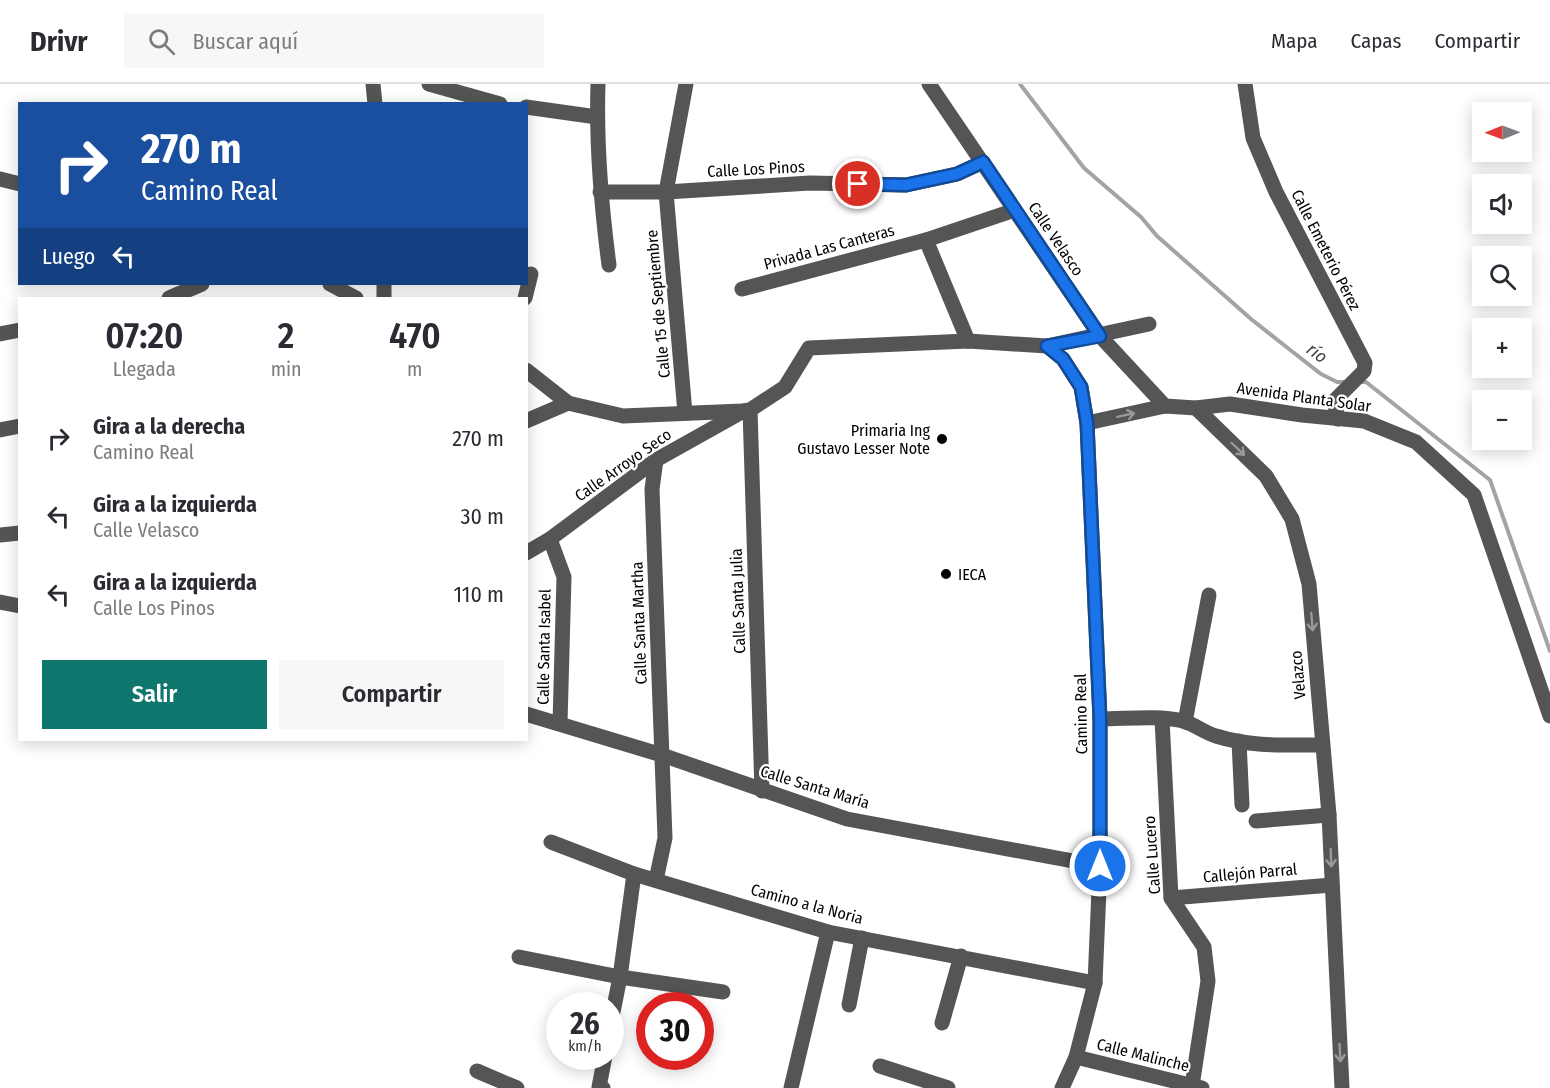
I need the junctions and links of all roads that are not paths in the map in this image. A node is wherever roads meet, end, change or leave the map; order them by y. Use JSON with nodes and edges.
{"nodes":[{"id":1,"x":373,"y":84,"type":"edge"},
{"id":2,"x":429,"y":84,"type":"edge"},
{"id":3,"x":598,"y":84,"type":"edge"},
{"id":4,"x":686,"y":84,"type":"edge"},
{"id":5,"x":929,"y":84,"type":"edge"},
{"id":6,"x":1245,"y":84,"type":"edge"},
{"id":7,"x":375,"y":102,"type":"edge"},
{"id":8,"x":494,"y":102,"type":"edge"},
{"id":9,"x":528,"y":107,"type":"edge"},
{"id":10,"x":597,"y":117,"type":"junction"},
{"id":11,"x":983,"y":162,"type":"junction"},
{"id":12,"x":0,"y":179,"type":"edge"},
{"id":13,"x":18,"y":184,"type":"edge"},
{"id":14,"x":600,"y":192,"type":"junction"},
{"id":15,"x":666,"y":192,"type":"junction"},
{"id":16,"x":1015,"y":210,"type":"junction"},
{"id":17,"x":926,"y":240,"type":"junction"},
{"id":18,"x":609,"y":265,"type":"dead end"},
{"id":19,"x":531,"y":274,"type":"dead end"},
{"id":20,"x":200,"y":285,"type":"edge"},
{"id":21,"x":332,"y":285,"type":"edge"},
{"id":22,"x":742,"y":289,"type":"dead end"},
{"id":23,"x":171,"y":297,"type":"edge"},
{"id":24,"x":354,"y":297,"type":"edge"},
{"id":25,"x":525,"y":297,"type":"edge"},
{"id":26,"x":1149,"y":324,"type":"dead end"},
{"id":27,"x":18,"y":330,"type":"edge"},
{"id":28,"x":0,"y":334,"type":"edge"},
{"id":29,"x":1100,"y":336,"type":"junction"},
{"id":30,"x":968,"y":341,"type":"junction"},
{"id":31,"x":1047,"y":346,"type":"junction"},
{"id":32,"x":528,"y":372,"type":"edge"},
{"id":33,"x":568,"y":403,"type":"junction"},
{"id":34,"x":1164,"y":406,"type":"junction"},
{"id":35,"x":1196,"y":408,"type":"junction"},
{"id":36,"x":746,"y":411,"type":"junction"},
{"id":37,"x":685,"y":413,"type":"junction"},
{"id":38,"x":1338,"y":419,"type":"junction"},
{"id":39,"x":528,"y":420,"type":"edge"},
{"id":40,"x":1087,"y":423,"type":"junction"},
{"id":41,"x":18,"y":426,"type":"edge"},
{"id":42,"x":0,"y":430,"type":"edge"},
{"id":43,"x":656,"y":460,"type":"junction"},
{"id":44,"x":629,"y":481,"type":"junction"},
{"id":45,"x":652,"y":489,"type":"junction"},
{"id":46,"x":18,"y":533,"type":"edge"},
{"id":47,"x":0,"y":535,"type":"edge"},
{"id":48,"x":550,"y":539,"type":"junction"},
{"id":49,"x":528,"y":552,"type":"edge"},
{"id":50,"x":1209,"y":595,"type":"dead end"},
{"id":51,"x":0,"y":602,"type":"edge"},
{"id":52,"x":18,"y":605,"type":"edge"},
{"id":53,"x":528,"y":715,"type":"edge"},
{"id":54,"x":1550,"y":716,"type":"edge"},
{"id":55,"x":1162,"y":718,"type":"junction"},
{"id":56,"x":1100,"y":719,"type":"junction"},
{"id":57,"x":1185,"y":722,"type":"junction"},
{"id":58,"x":560,"y":723,"type":"junction"},
{"id":59,"x":1239,"y":741,"type":"junction"},
{"id":60,"x":1322,"y":745,"type":"junction"},
{"id":61,"x":662,"y":755,"type":"junction"},
{"id":62,"x":762,"y":791,"type":"junction"},
{"id":63,"x":1242,"y":805,"type":"dead end"},
{"id":64,"x":1329,"y":815,"type":"junction"},
{"id":65,"x":1256,"y":822,"type":"dead end"},
{"id":66,"x":551,"y":842,"type":"dead end"},
{"id":67,"x":1100,"y":866,"type":"junction"},
{"id":68,"x":634,"y":874,"type":"junction"},
{"id":69,"x":656,"y":879,"type":"junction"},
{"id":70,"x":1332,"y":885,"type":"junction"},
{"id":71,"x":1171,"y":898,"type":"junction"},
{"id":72,"x":828,"y":932,"type":"junction"},
{"id":73,"x":862,"y":938,"type":"junction"},
{"id":74,"x":961,"y":956,"type":"junction"},
{"id":75,"x":519,"y":957,"type":"dead end"},
{"id":76,"x":620,"y":977,"type":"junction"},
{"id":77,"x":1095,"y":983,"type":"junction"},
{"id":78,"x":617,"y":992,"type":"edge"},
{"id":79,"x":723,"y":992,"type":"dead end"},
{"id":80,"x":849,"y":1005,"type":"dead end"},
{"id":81,"x":942,"y":1023,"type":"dead end"},
{"id":82,"x":1076,"y":1057,"type":"junction"},
{"id":83,"x":880,"y":1066,"type":"dead end"},
{"id":84,"x":603,"y":1070,"type":"edge"},
{"id":85,"x":477,"y":1071,"type":"dead end"},
{"id":86,"x":1197,"y":1087,"type":"edge"},
{"id":87,"x":517,"y":1088,"type":"edge"},
{"id":88,"x":601,"y":1088,"type":"edge"},
{"id":89,"x":791,"y":1088,"type":"edge"},
{"id":90,"x":948,"y":1088,"type":"edge"},
{"id":91,"x":1062,"y":1088,"type":"edge"},
{"id":92,"x":1342,"y":1088,"type":"edge"}],
"edges":[{"from":1,"to":7,"type":"street"},
{"from":2,"to":8,"type":"street"},
{"from":3,"to":10,"type":"street"},
{"from":4,"to":15,"type":"street","name":"Calle 15 de Septiembre"},
{"from":5,"to":11,"type":"street","name":"Calle Velasco"},
{"from":6,"to":38,"type":"street","name":"Calle Emeterio Pérez"},
{"from":9,"to":10,"type":"street"},
{"from":10,"to":14,"type":"street"},
{"from":11,"to":15,"type":"street","name":"Calle Los Pinos"},
{"from":11,"to":16,"type":"street","name":"Calle Velasco"},
{"from":12,"to":13,"type":"street"},
{"from":14,"to":15,"type":"street","name":"Calle Los Pinos"},
{"from":14,"to":18,"type":"street"},
{"from":15,"to":37,"type":"street","name":"Calle 15 de Septiembre"},
{"from":16,"to":17,"type":"street","name":"Privada Las Canteras"},
{"from":16,"to":29,"type":"street","name":"Calle Velasco"},
{"from":17,"to":22,"type":"street","name":"Privada Las Canteras"},
{"from":17,"to":30,"type":"street"},
{"from":19,"to":25,"type":"street"},
{"from":20,"to":23,"type":"street"},
{"from":21,"to":24,"type":"street"},
{"from":26,"to":29,"type":"street"},
{"from":27,"to":28,"type":"street"},
{"from":29,"to":31,"type":"street"},
{"from":29,"to":34,"type":"street","name":"Calle Velasco"},
{"from":30,"to":31,"type":"street"},
{"from":30,"to":36,"type":"street"},
{"from":31,"to":40,"type":"street","name":"Camino Real"},
{"from":32,"to":33,"type":"street"},
{"from":33,"to":37,"type":"street"},
{"from":33,"to":39,"type":"street"},
{"from":34,"to":35,"type":"street"},
{"from":40,"to":34,"type":"street","one_way":true},
{"from":35,"to":38,"type":"street","name":"Avenida Planta Solar"},
{"from":35,"to":60,"type":"street","name":"Velazco","one_way":true},
{"from":36,"to":37,"type":"street"},
{"from":36,"to":43,"type":"street","name":"Calle Arroyo Seco"},
{"from":36,"to":62,"type":"street","name":"Calle Santa Julia"},
{"from":38,"to":54,"type":"street","name":"Avenida Planta Solar"},
{"from":40,"to":56,"type":"street","name":"Camino Real"},
{"from":41,"to":42,"type":"street"},
{"from":43,"to":44,"type":"street","name":"Calle Arroyo Seco"},
{"from":43,"to":45,"type":"street","name":"Calle Santa Martha"},
{"from":44,"to":45,"type":"street"},
{"from":44,"to":48,"type":"street","name":"Calle Arroyo Seco"},
{"from":45,"to":61,"type":"street","name":"Calle Santa Martha"},
{"from":46,"to":47,"type":"street"},
{"from":48,"to":49,"type":"street","name":"Calle Arroyo Seco"},
{"from":48,"to":58,"type":"street","name":"Calle Santa Isabel"},
{"from":50,"to":57,"type":"street"},
{"from":51,"to":52,"type":"street"},
{"from":53,"to":58,"type":"street","name":"Calle Santa María"},
{"from":55,"to":56,"type":"street"},
{"from":55,"to":57,"type":"street"},
{"from":55,"to":71,"type":"street","name":"Calle Lucero"},
{"from":56,"to":67,"type":"street","name":"Camino Real"},
{"from":57,"to":59,"type":"street"},
{"from":58,"to":61,"type":"street","name":"Calle Santa María"},
{"from":59,"to":60,"type":"street"},
{"from":59,"to":63,"type":"street"},
{"from":60,"to":64,"type":"street","name":"Velazco"},
{"from":61,"to":62,"type":"street","name":"Calle Santa María"},
{"from":61,"to":69,"type":"street","name":"Calle Santa Martha"},
{"from":62,"to":67,"type":"street","name":"Calle Santa María"},
{"from":64,"to":65,"type":"street"},
{"from":64,"to":70,"type":"street","name":"Velazco","one_way":true},
{"from":66,"to":68,"type":"street","name":"Camino a la Noria"},
{"from":67,"to":77,"type":"street","name":"Camino Real"},
{"from":68,"to":69,"type":"street","name":"Camino a la Noria"},
{"from":68,"to":76,"type":"street"},
{"from":69,"to":72,"type":"street","name":"Camino a la Noria"},
{"from":70,"to":71,"type":"street","name":"Callejón Parral"},
{"from":70,"to":92,"type":"street","name":"Velazco","one_way":true},
{"from":71,"to":86,"type":"street","name":"Calle Lucero"},
{"from":72,"to":73,"type":"street","name":"Camino a la Noria"},
{"from":72,"to":89,"type":"street"},
{"from":73,"to":74,"type":"street","name":"Camino a la Noria"},
{"from":73,"to":80,"type":"street"},
{"from":74,"to":77,"type":"street","name":"Camino a la Noria"},
{"from":74,"to":81,"type":"street"},
{"from":75,"to":76,"type":"street"},
{"from":76,"to":78,"type":"street"},
{"from":76,"to":79,"type":"street"},
{"from":77,"to":82,"type":"street","name":"Camino Real"},
{"from":82,"to":86,"type":"street","name":"Calle Malinche"},
{"from":82,"to":91,"type":"street","name":"Camino Real"},
{"from":83,"to":90,"type":"street"},
{"from":84,"to":88,"type":"street"},
{"from":85,"to":87,"type":"street"}]}
